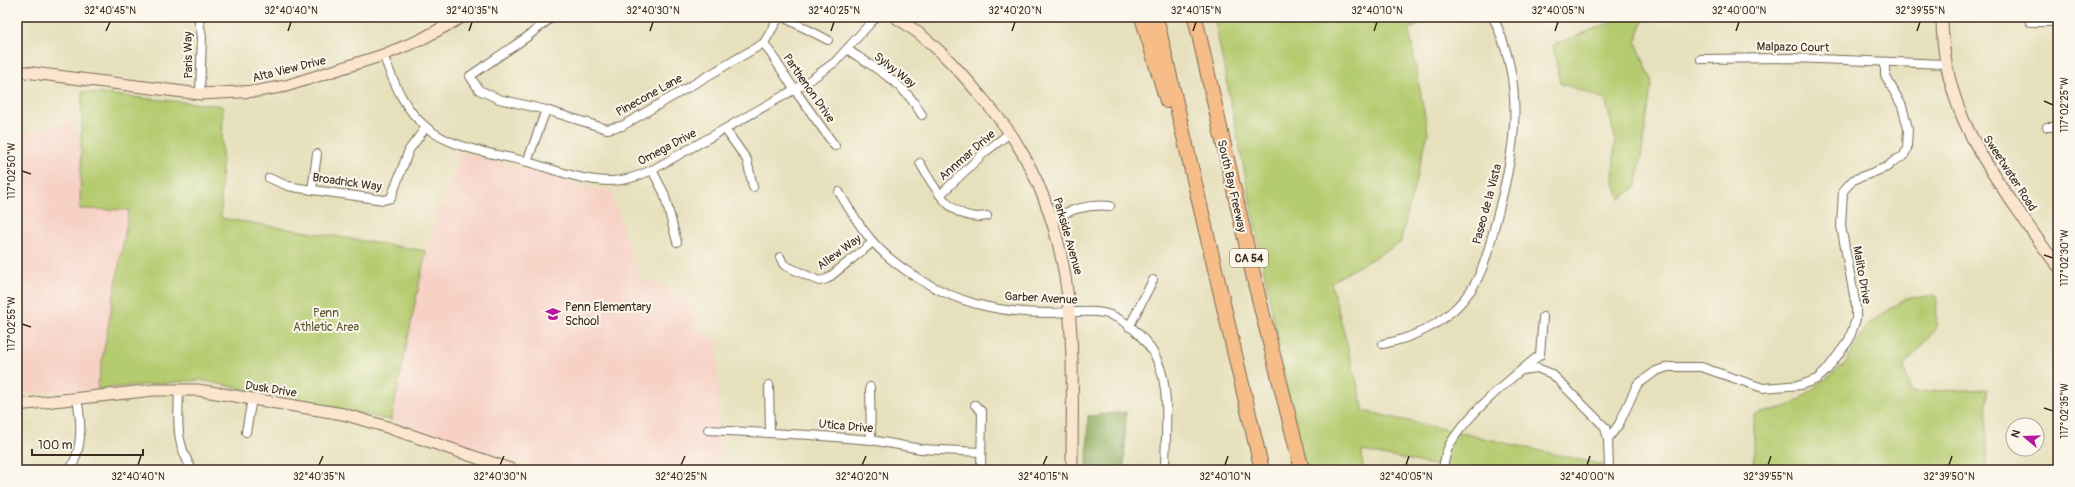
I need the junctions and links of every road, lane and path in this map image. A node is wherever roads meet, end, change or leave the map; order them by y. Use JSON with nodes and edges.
{"nodes":[{"id":1,"x":198,"y":17,"type":"edge"},
{"id":2,"x":462,"y":17,"type":"edge"},
{"id":3,"x":552,"y":17,"type":"edge"},
{"id":4,"x":779,"y":17,"type":"edge"},
{"id":5,"x":783,"y":17,"type":"edge"},
{"id":6,"x":876,"y":17,"type":"edge"},
{"id":7,"x":895,"y":17,"type":"edge"},
{"id":8,"x":1142,"y":17,"type":"edge"},
{"id":9,"x":1156,"y":17,"type":"edge"},
{"id":10,"x":1195,"y":17,"type":"edge"},
{"id":11,"x":1203,"y":17,"type":"edge"},
{"id":12,"x":1493,"y":17,"type":"edge"},
{"id":13,"x":1942,"y":17,"type":"edge"},
{"id":14,"x":2030,"y":22,"type":"dead end"},
{"id":15,"x":2058,"y":22,"type":"edge"},
{"id":16,"x":828,"y":40,"type":"dead end"},
{"id":17,"x":764,"y":43,"type":"junction"},
{"id":18,"x":1202,"y":45,"type":"junction"},
{"id":19,"x":848,"y":50,"type":"junction"},
{"id":20,"x":383,"y":55,"type":"junction"},
{"id":21,"x":1700,"y":59,"type":"dead end"},
{"id":22,"x":1885,"y":63,"type":"junction"},
{"id":23,"x":1945,"y":64,"type":"junction"},
{"id":24,"x":17,"y":71,"type":"edge"},
{"id":25,"x":794,"y":89,"type":"junction"},
{"id":26,"x":200,"y":94,"type":"junction"},
{"id":27,"x":546,"y":110,"type":"junction"},
{"id":28,"x":922,"y":115,"type":"dead end"},
{"id":29,"x":426,"y":127,"type":"junction"},
{"id":30,"x":2048,"y":127,"type":"dead end"},
{"id":31,"x":2058,"y":127,"type":"edge"},
{"id":32,"x":725,"y":129,"type":"junction"},
{"id":33,"x":1010,"y":133,"type":"junction"},
{"id":34,"x":835,"y":146,"type":"dead end"},
{"id":35,"x":317,"y":154,"type":"dead end"},
{"id":36,"x":527,"y":162,"type":"junction"},
{"id":37,"x":920,"y":163,"type":"dead end"},
{"id":38,"x":652,"y":170,"type":"junction"},
{"id":39,"x":269,"y":178,"type":"dead end"},
{"id":40,"x":753,"y":187,"type":"dead end"},
{"id":41,"x":312,"y":190,"type":"junction"},
{"id":42,"x":839,"y":192,"type":"dead end"},
{"id":43,"x":940,"y":195,"type":"junction"},
{"id":44,"x":1110,"y":206,"type":"dead end"},
{"id":45,"x":1202,"y":213,"type":"junction"},
{"id":46,"x":987,"y":216,"type":"dead end"},
{"id":47,"x":1052,"y":219,"type":"junction"},
{"id":48,"x":676,"y":242,"type":"dead end"},
{"id":49,"x":873,"y":242,"type":"junction"},
{"id":50,"x":780,"y":256,"type":"dead end"},
{"id":51,"x":2058,"y":266,"type":"edge"},
{"id":52,"x":1153,"y":280,"type":"dead end"},
{"id":53,"x":1070,"y":312,"type":"junction"},
{"id":54,"x":1543,"y":317,"type":"dead end"},
{"id":55,"x":1129,"y":327,"type":"junction"},
{"id":56,"x":1383,"y":344,"type":"dead end"},
{"id":57,"x":1519,"y":372,"type":"junction"},
{"id":58,"x":769,"y":385,"type":"dead end"},
{"id":59,"x":870,"y":388,"type":"dead end"},
{"id":60,"x":179,"y":390,"type":"junction"},
{"id":61,"x":77,"y":399,"type":"junction"},
{"id":62,"x":252,"y":399,"type":"junction"},
{"id":63,"x":17,"y":405,"type":"edge"},
{"id":64,"x":975,"y":405,"type":"dead end"},
{"id":65,"x":708,"y":430,"type":"dead end"},
{"id":66,"x":246,"y":432,"type":"dead end"},
{"id":67,"x":770,"y":432,"type":"junction"},
{"id":68,"x":1608,"y":439,"type":"junction"},
{"id":69,"x":871,"y":440,"type":"junction"},
{"id":70,"x":981,"y":452,"type":"junction"},
{"id":71,"x":70,"y":470,"type":"edge"},
{"id":72,"x":192,"y":470,"type":"edge"},
{"id":73,"x":513,"y":470,"type":"edge"},
{"id":74,"x":981,"y":470,"type":"edge"},
{"id":75,"x":1072,"y":470,"type":"edge"},
{"id":76,"x":1165,"y":470,"type":"edge"},
{"id":77,"x":1262,"y":470,"type":"edge"},
{"id":78,"x":1302,"y":470,"type":"edge"},
{"id":79,"x":1443,"y":470,"type":"edge"},
{"id":80,"x":1609,"y":470,"type":"edge"}],
"edges":[{"from":1,"to":26,"type":"street","name":"Paris Way"},
{"from":2,"to":20,"type":"street","name":"Alta View Drive"},
{"from":3,"to":27,"type":"street","name":"Pinecone Lane"},
{"from":4,"to":17,"type":"street","name":"Pinecone Lane"},
{"from":5,"to":16,"type":"street"},
{"from":6,"to":19,"type":"street","name":"Omega Drive"},
{"from":7,"to":33,"type":"street","name":"Parkside Avenue"},
{"from":8,"to":45,"type":"highway"},
{"from":9,"to":45,"type":"highway","number":"CA 54"},
{"from":10,"to":18,"type":"highway","name":"South Bay Freeway","number":"CA 54"},
{"from":11,"to":18,"type":"highway"},
{"from":12,"to":56,"type":"street","name":"Paseo de la Vista"},
{"from":13,"to":23,"type":"street","name":"Sweetwater Road"},
{"from":14,"to":15,"type":"street"},
{"from":17,"to":25,"type":"street","name":"Parthenon Drive"},
{"from":17,"to":27,"type":"street","name":"Pinecone Lane"},
{"from":18,"to":78,"type":"highway","name":"South Bay Freeway","number":"CA 54"},
{"from":19,"to":25,"type":"street","name":"Omega Drive"},
{"from":19,"to":28,"type":"street","name":"Sylvy Way"},
{"from":20,"to":26,"type":"street","name":"Alta View Drive"},
{"from":20,"to":29,"type":"street","name":"Omega Drive"},
{"from":21,"to":22,"type":"street","name":"Malpazo Court"},
{"from":22,"to":23,"type":"street"},
{"from":22,"to":68,"type":"street","name":"Malito Drive"},
{"from":23,"to":51,"type":"street","name":"Sweetwater Road"},
{"from":24,"to":26,"type":"street","name":"Alta View Drive"},
{"from":25,"to":32,"type":"street","name":"Omega Drive"},
{"from":25,"to":34,"type":"street","name":"Parthenon Drive"},
{"from":27,"to":36,"type":"street"},
{"from":29,"to":36,"type":"street","name":"Omega Drive"},
{"from":29,"to":41,"type":"street","name":"Broadrick Way"},
{"from":30,"to":31,"type":"street"},
{"from":32,"to":38,"type":"street","name":"Omega Drive"},
{"from":32,"to":40,"type":"street"},
{"from":33,"to":43,"type":"street","name":"Annmar Drive"},
{"from":33,"to":47,"type":"street","name":"Parkside Avenue"},
{"from":35,"to":41,"type":"street"},
{"from":36,"to":38,"type":"street","name":"Omega Drive"},
{"from":37,"to":43,"type":"street"},
{"from":38,"to":48,"type":"street"},
{"from":39,"to":41,"type":"street","name":"Broadrick Way"},
{"from":42,"to":49,"type":"street","name":"Garber Avenue"},
{"from":43,"to":46,"type":"street"},
{"from":44,"to":47,"type":"street"},
{"from":45,"to":77,"type":"highway","number":"CA 54"},
{"from":47,"to":53,"type":"street","name":"Parkside Avenue"},
{"from":49,"to":50,"type":"street","name":"Allew Way"},
{"from":49,"to":53,"type":"street","name":"Garber Avenue"},
{"from":52,"to":55,"type":"street"},
{"from":53,"to":55,"type":"street","name":"Garber Avenue"},
{"from":53,"to":75,"type":"street","name":"Parkside Avenue"},
{"from":54,"to":57,"type":"street"},
{"from":55,"to":76,"type":"street","name":"Garber Avenue"},
{"from":57,"to":68,"type":"street"},
{"from":57,"to":79,"type":"street"},
{"from":58,"to":67,"type":"street"},
{"from":59,"to":69,"type":"street"},
{"from":60,"to":61,"type":"street","name":"Dusk Drive"},
{"from":60,"to":62,"type":"street","name":"Dusk Drive"},
{"from":60,"to":72,"type":"street"},
{"from":61,"to":63,"type":"street","name":"Dusk Drive"},
{"from":61,"to":71,"type":"street"},
{"from":62,"to":66,"type":"street"},
{"from":62,"to":73,"type":"street","name":"Dusk Drive"},
{"from":64,"to":70,"type":"street"},
{"from":65,"to":67,"type":"street","name":"Utica Drive"},
{"from":67,"to":69,"type":"street","name":"Utica Drive"},
{"from":68,"to":80,"type":"street"},
{"from":69,"to":70,"type":"street","name":"Utica Drive"},
{"from":70,"to":74,"type":"street"}]}
